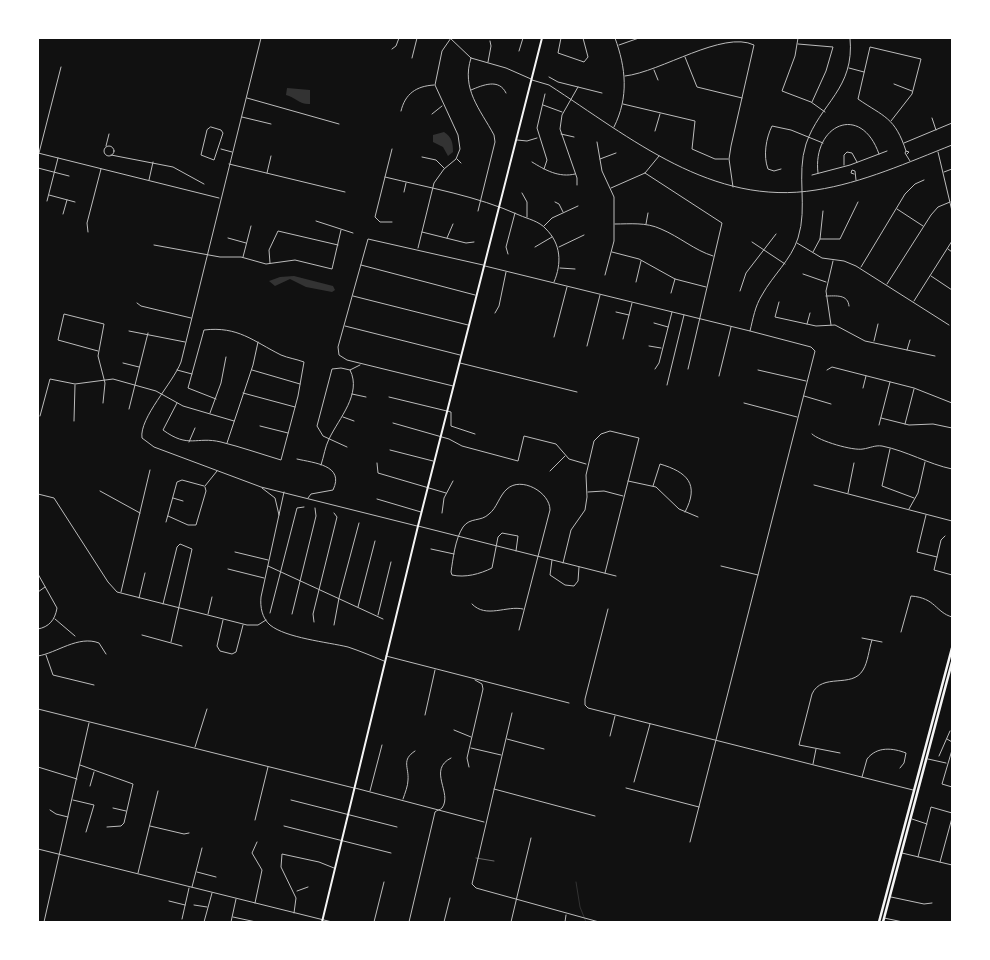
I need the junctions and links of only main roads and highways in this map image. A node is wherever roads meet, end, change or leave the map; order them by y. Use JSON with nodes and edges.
{"nodes":[{"id":1,"x":542,"y":38,"type":"edge"},
{"id":2,"x":952,"y":648,"type":"edge"},
{"id":3,"x":952,"y":663,"type":"edge"},
{"id":4,"x":926,"y":748,"type":"junction"},
{"id":5,"x":927,"y":759,"type":"junction"},
{"id":6,"x":916,"y":791,"type":"junction"},
{"id":7,"x":883,"y":918,"type":"junction"},
{"id":8,"x":322,"y":921,"type":"edge"},
{"id":9,"x":879,"y":922,"type":"edge"},
{"id":10,"x":883,"y":922,"type":"edge"}],
"edges":[{"from":1,"to":8,"type":"main road"},
{"from":2,"to":3,"type":"main road"},
{"from":3,"to":4,"type":"main road"},
{"from":3,"to":5,"type":"main road"},
{"from":4,"to":5,"type":"main road"},
{"from":4,"to":6,"type":"main road"},
{"from":5,"to":6,"type":"main road"},
{"from":6,"to":7,"type":"main road"},
{"from":6,"to":7,"type":"main road"},
{"from":7,"to":9,"type":"main road"},
{"from":7,"to":10,"type":"main road"}]}
